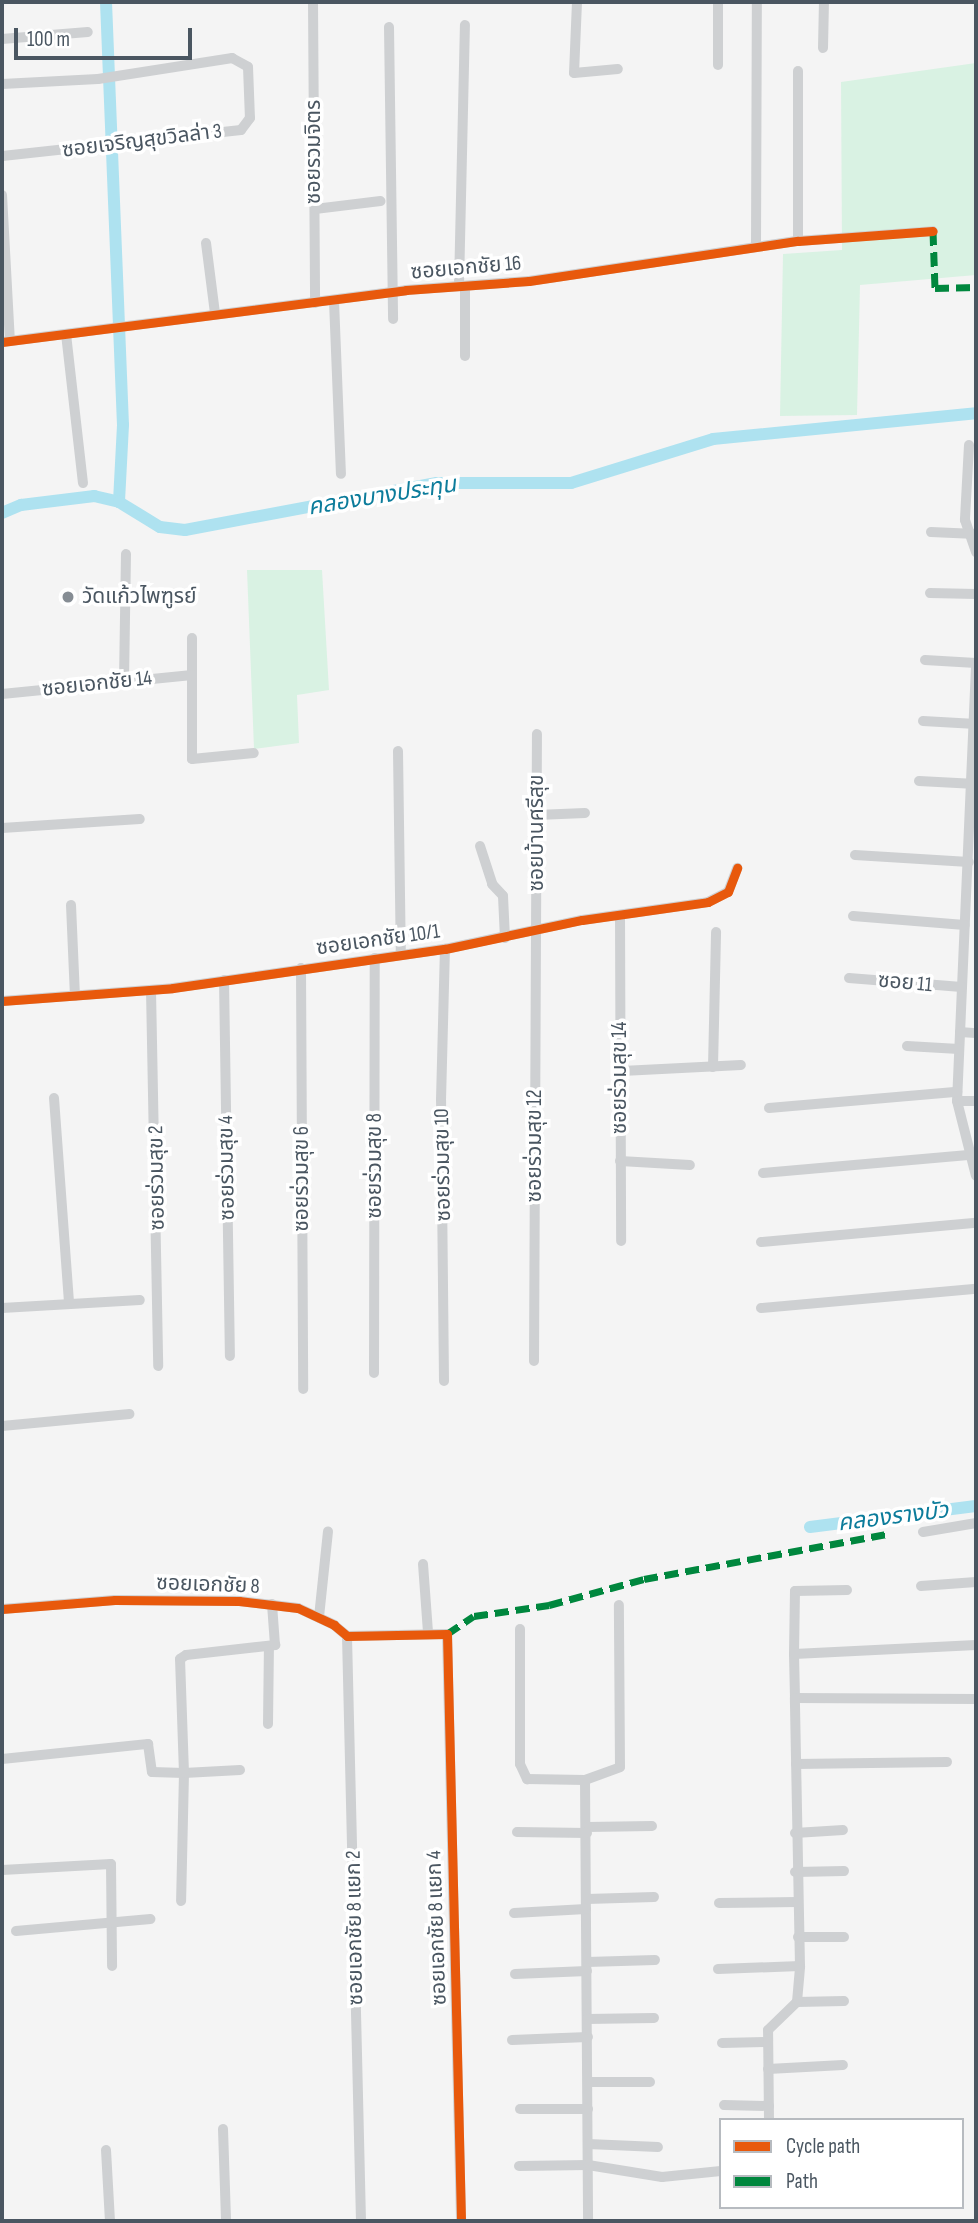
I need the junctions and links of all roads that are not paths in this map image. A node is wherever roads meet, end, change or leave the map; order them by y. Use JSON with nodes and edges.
{"nodes":[{"id":1,"x":313,"y":2,"type":"edge"},
{"id":2,"x":577,"y":2,"type":"edge"},
{"id":3,"x":718,"y":2,"type":"edge"},
{"id":4,"x":757,"y":2,"type":"edge"},
{"id":5,"x":824,"y":2,"type":"edge"},
{"id":6,"x":464,"y":25,"type":"dead end"},
{"id":7,"x":389,"y":27,"type":"dead end"},
{"id":8,"x":88,"y":32,"type":"dead end"},
{"id":9,"x":2,"y":39,"type":"edge"},
{"id":10,"x":823,"y":48,"type":"dead end"},
{"id":11,"x":718,"y":65,"type":"dead end"},
{"id":12,"x":618,"y":69,"type":"dead end"},
{"id":13,"x":798,"y":71,"type":"dead end"},
{"id":14,"x":2,"y":84,"type":"edge"},
{"id":15,"x":2,"y":156,"type":"edge"},
{"id":16,"x":2,"y":195,"type":"edge"},
{"id":17,"x":381,"y":201,"type":"dead end"},
{"id":18,"x":315,"y":209,"type":"junction"},
{"id":19,"x":933,"y":231,"type":"dead end"},
{"id":20,"x":798,"y":241,"type":"junction"},
{"id":21,"x":206,"y":243,"type":"dead end"},
{"id":22,"x":756,"y":247,"type":"junction"},
{"id":23,"x":462,"y":286,"type":"junction"},
{"id":24,"x":393,"y":292,"type":"junction"},
{"id":25,"x":334,"y":301,"type":"junction"},
{"id":26,"x":315,"y":303,"type":"junction"},
{"id":27,"x":215,"y":313,"type":"junction"},
{"id":28,"x":393,"y":319,"type":"dead end"},
{"id":29,"x":66,"y":334,"type":"junction"},
{"id":30,"x":6,"y":341,"type":"edge"},
{"id":31,"x":465,"y":356,"type":"dead end"},
{"id":32,"x":969,"y":446,"type":"dead end"},
{"id":33,"x":341,"y":474,"type":"dead end"},
{"id":34,"x":83,"y":483,"type":"dead end"},
{"id":35,"x":931,"y":532,"type":"dead end"},
{"id":36,"x":972,"y":534,"type":"edge"},
{"id":37,"x":976,"y":552,"type":"edge"},
{"id":38,"x":126,"y":554,"type":"dead end"},
{"id":39,"x":930,"y":593,"type":"dead end"},
{"id":40,"x":976,"y":594,"type":"edge"},
{"id":41,"x":191,"y":638,"type":"dead end"},
{"id":42,"x":925,"y":660,"type":"dead end"},
{"id":43,"x":976,"y":665,"type":"edge"},
{"id":44,"x":192,"y":675,"type":"junction"},
{"id":45,"x":124,"y":681,"type":"junction"},
{"id":46,"x":2,"y":694,"type":"edge"},
{"id":47,"x":923,"y":721,"type":"dead end"},
{"id":48,"x":974,"y":724,"type":"edge"},
{"id":49,"x":537,"y":734,"type":"dead end"},
{"id":50,"x":398,"y":751,"type":"dead end"},
{"id":51,"x":254,"y":753,"type":"dead end"},
{"id":52,"x":919,"y":781,"type":"dead end"},
{"id":53,"x":974,"y":784,"type":"edge"},
{"id":54,"x":586,"y":813,"type":"dead end"},
{"id":55,"x":537,"y":815,"type":"junction"},
{"id":56,"x":140,"y":819,"type":"dead end"},
{"id":57,"x":2,"y":828,"type":"edge"},
{"id":58,"x":480,"y":846,"type":"dead end"},
{"id":59,"x":973,"y":846,"type":"edge"},
{"id":60,"x":855,"y":855,"type":"dead end"},
{"id":61,"x":969,"y":862,"type":"junction"},
{"id":62,"x":737,"y":868,"type":"dead end"},
{"id":63,"x":71,"y":905,"type":"dead end"},
{"id":64,"x":971,"y":906,"type":"edge"},
{"id":65,"x":620,"y":915,"type":"junction"},
{"id":66,"x":853,"y":916,"type":"dead end"},
{"id":67,"x":965,"y":925,"type":"junction"},
{"id":68,"x":537,"y":931,"type":"junction"},
{"id":69,"x":716,"y":932,"type":"dead end"},
{"id":70,"x":505,"y":937,"type":"junction"},
{"id":71,"x":445,"y":949,"type":"junction"},
{"id":72,"x":401,"y":955,"type":"junction"},
{"id":73,"x":375,"y":958,"type":"junction"},
{"id":74,"x":964,"y":966,"type":"junction"},
{"id":75,"x":976,"y":967,"type":"edge"},
{"id":76,"x":300,"y":968,"type":"junction"},
{"id":77,"x":849,"y":978,"type":"dead end"},
{"id":78,"x":224,"y":980,"type":"junction"},
{"id":79,"x":962,"y":987,"type":"junction"},
{"id":80,"x":151,"y":990,"type":"junction"},
{"id":81,"x":75,"y":996,"type":"junction"},
{"id":82,"x":2,"y":1001,"type":"edge"},
{"id":83,"x":960,"y":1032,"type":"junction"},
{"id":84,"x":976,"y":1033,"type":"edge"},
{"id":85,"x":907,"y":1046,"type":"dead end"},
{"id":86,"x":959,"y":1049,"type":"junction"},
{"id":87,"x":741,"y":1065,"type":"dead end"},
{"id":88,"x":713,"y":1067,"type":"junction"},
{"id":89,"x":622,"y":1071,"type":"junction"},
{"id":90,"x":957,"y":1096,"type":"junction"},
{"id":91,"x":54,"y":1098,"type":"dead end"},
{"id":92,"x":976,"y":1101,"type":"edge"},
{"id":93,"x":769,"y":1108,"type":"dead end"},
{"id":94,"x":968,"y":1155,"type":"junction"},
{"id":95,"x":620,"y":1161,"type":"junction"},
{"id":96,"x":690,"y":1165,"type":"dead end"},
{"id":97,"x":763,"y":1173,"type":"dead end"},
{"id":98,"x":976,"y":1176,"type":"edge"},
{"id":99,"x":976,"y":1223,"type":"edge"},
{"id":100,"x":621,"y":1241,"type":"dead end"},
{"id":101,"x":761,"y":1242,"type":"dead end"},
{"id":102,"x":976,"y":1289,"type":"edge"},
{"id":103,"x":140,"y":1300,"type":"dead end"},
{"id":104,"x":69,"y":1303,"type":"junction"},
{"id":105,"x":2,"y":1308,"type":"edge"},
{"id":106,"x":761,"y":1308,"type":"dead end"},
{"id":107,"x":230,"y":1356,"type":"dead end"},
{"id":108,"x":534,"y":1361,"type":"dead end"},
{"id":109,"x":158,"y":1366,"type":"dead end"},
{"id":110,"x":374,"y":1373,"type":"dead end"},
{"id":111,"x":444,"y":1381,"type":"dead end"},
{"id":112,"x":303,"y":1390,"type":"dead end"},
{"id":113,"x":129,"y":1414,"type":"dead end"},
{"id":114,"x":2,"y":1426,"type":"edge"},
{"id":115,"x":976,"y":1523,"type":"edge"},
{"id":116,"x":328,"y":1531,"type":"dead end"},
{"id":117,"x":923,"y":1532,"type":"dead end"},
{"id":118,"x":423,"y":1564,"type":"dead end"},
{"id":119,"x":976,"y":1582,"type":"edge"},
{"id":120,"x":920,"y":1586,"type":"dead end"},
{"id":121,"x":847,"y":1590,"type":"dead end"},
{"id":122,"x":272,"y":1604,"type":"junction"},
{"id":123,"x":619,"y":1605,"type":"dead end"},
{"id":124,"x":2,"y":1609,"type":"edge"},
{"id":125,"x":319,"y":1617,"type":"junction"},
{"id":126,"x":520,"y":1629,"type":"dead end"},
{"id":127,"x":428,"y":1632,"type":"junction"},
{"id":128,"x":347,"y":1636,"type":"junction"},
{"id":129,"x":976,"y":1645,"type":"edge"},
{"id":130,"x":269,"y":1647,"type":"junction"},
{"id":131,"x":794,"y":1654,"type":"junction"},
{"id":132,"x":795,"y":1698,"type":"junction"},
{"id":133,"x":976,"y":1699,"type":"edge"},
{"id":134,"x":268,"y":1724,"type":"dead end"},
{"id":135,"x":2,"y":1759,"type":"edge"},
{"id":136,"x":947,"y":1762,"type":"dead end"},
{"id":137,"x":796,"y":1764,"type":"junction"},
{"id":138,"x":240,"y":1770,"type":"dead end"},
{"id":139,"x":184,"y":1773,"type":"junction"},
{"id":140,"x":585,"y":1780,"type":"junction"},
{"id":141,"x":652,"y":1826,"type":"dead end"},
{"id":142,"x":587,"y":1830,"type":"junction"},
{"id":143,"x":843,"y":1830,"type":"dead end"},
{"id":144,"x":517,"y":1832,"type":"dead end"},
{"id":145,"x":795,"y":1833,"type":"junction"},
{"id":146,"x":2,"y":1870,"type":"edge"},
{"id":147,"x":844,"y":1871,"type":"dead end"},
{"id":148,"x":795,"y":1872,"type":"junction"},
{"id":149,"x":654,"y":1897,"type":"dead end"},
{"id":150,"x":181,"y":1901,"type":"dead end"},
{"id":151,"x":797,"y":1902,"type":"junction"},
{"id":152,"x":719,"y":1903,"type":"dead end"},
{"id":153,"x":586,"y":1904,"type":"junction"},
{"id":154,"x":514,"y":1913,"type":"dead end"},
{"id":155,"x":150,"y":1919,"type":"dead end"},
{"id":156,"x":111,"y":1922,"type":"junction"},
{"id":157,"x":16,"y":1931,"type":"dead end"},
{"id":158,"x":799,"y":1937,"type":"junction"},
{"id":159,"x":844,"y":1937,"type":"dead end"},
{"id":160,"x":655,"y":1960,"type":"dead end"},
{"id":161,"x":111,"y":1966,"type":"dead end"},
{"id":162,"x":587,"y":1966,"type":"junction"},
{"id":163,"x":800,"y":1966,"type":"junction"},
{"id":164,"x":718,"y":1969,"type":"dead end"},
{"id":165,"x":515,"y":1974,"type":"dead end"},
{"id":166,"x":844,"y":2001,"type":"dead end"},
{"id":167,"x":797,"y":2002,"type":"junction"},
{"id":168,"x":654,"y":2018,"type":"dead end"},
{"id":169,"x":587,"y":2019,"type":"junction"},
{"id":170,"x":587,"y":2037,"type":"junction"},
{"id":171,"x":512,"y":2040,"type":"dead end"},
{"id":172,"x":768,"y":2042,"type":"junction"},
{"id":173,"x":722,"y":2043,"type":"dead end"},
{"id":174,"x":843,"y":2065,"type":"dead end"},
{"id":175,"x":768,"y":2069,"type":"junction"},
{"id":176,"x":588,"y":2082,"type":"junction"},
{"id":177,"x":650,"y":2082,"type":"dead end"},
{"id":178,"x":723,"y":2105,"type":"dead end"},
{"id":179,"x":769,"y":2106,"type":"junction"},
{"id":180,"x":520,"y":2109,"type":"dead end"},
{"id":181,"x":588,"y":2109,"type":"junction"},
{"id":182,"x":769,"y":2118,"type":"edge"},
{"id":183,"x":222,"y":2129,"type":"dead end"},
{"id":184,"x":588,"y":2144,"type":"junction"},
{"id":185,"x":657,"y":2147,"type":"dead end"},
{"id":186,"x":106,"y":2150,"type":"dead end"},
{"id":187,"x":588,"y":2165,"type":"junction"},
{"id":188,"x":519,"y":2166,"type":"dead end"},
{"id":189,"x":719,"y":2171,"type":"edge"},
{"id":190,"x":110,"y":2221,"type":"edge"},
{"id":191,"x":226,"y":2221,"type":"edge"},
{"id":192,"x":361,"y":2221,"type":"edge"},
{"id":193,"x":461,"y":2221,"type":"edge"},
{"id":194,"x":588,"y":2221,"type":"edge"}],
"edges":[{"from":1,"to":18,"type":"street","name":"ซอยรวมจิตร"},
{"from":2,"to":12,"type":"street"},
{"from":3,"to":11,"type":"street"},
{"from":4,"to":22,"type":"street"},
{"from":5,"to":10,"type":"street"},
{"from":6,"to":23,"type":"street"},
{"from":7,"to":24,"type":"street"},
{"from":8,"to":9,"type":"street"},
{"from":13,"to":20,"type":"street"},
{"from":14,"to":15,"type":"street","name":"ซอยเจริญสุขวิลล่า 3"},
{"from":16,"to":30,"type":"street"},
{"from":17,"to":18,"type":"street"},
{"from":18,"to":26,"type":"street","name":"ซอยรวมจิตร"},
{"from":19,"to":20,"type":"street","name":"ซอยเอกชัย 16"},
{"from":20,"to":22,"type":"street","name":"ซอยเอกชัย 16"},
{"from":21,"to":27,"type":"street"},
{"from":22,"to":23,"type":"street","name":"ซอยเอกชัย 16"},
{"from":23,"to":24,"type":"street","name":"ซอยเอกชัย 16"},
{"from":23,"to":31,"type":"street"},
{"from":24,"to":25,"type":"street","name":"ซอยเอกชัย 16"},
{"from":24,"to":28,"type":"street"},
{"from":25,"to":26,"type":"street","name":"ซอยเอกชัย 16"},
{"from":25,"to":33,"type":"street"},
{"from":26,"to":27,"type":"street","name":"ซอยเอกชัย 16"},
{"from":27,"to":29,"type":"street","name":"ซอยเอกชัย 16"},
{"from":29,"to":30,"type":"street","name":"ซอยเอกชัย 16"},
{"from":29,"to":34,"type":"street"},
{"from":32,"to":36,"type":"street"},
{"from":35,"to":36,"type":"street"},
{"from":36,"to":37,"type":"street"},
{"from":38,"to":45,"type":"street"},
{"from":39,"to":40,"type":"street"},
{"from":41,"to":44,"type":"street"},
{"from":42,"to":43,"type":"street"},
{"from":43,"to":48,"type":"street"},
{"from":44,"to":45,"type":"street","name":"ซอยเอกชัย 14"},
{"from":44,"to":51,"type":"street"},
{"from":45,"to":46,"type":"street","name":"ซอยเอกชัย 14"},
{"from":47,"to":48,"type":"street"},
{"from":48,"to":53,"type":"street"},
{"from":49,"to":55,"type":"street","name":"ซอยบ้านศรีสุข"},
{"from":50,"to":72,"type":"street"},
{"from":52,"to":53,"type":"street"},
{"from":53,"to":59,"type":"street"},
{"from":54,"to":55,"type":"street"},
{"from":55,"to":68,"type":"street","name":"ซอยบ้านศรีสุข"},
{"from":56,"to":57,"type":"street"},
{"from":58,"to":70,"type":"street"},
{"from":59,"to":61,"type":"street"},
{"from":60,"to":61,"type":"street"},
{"from":61,"to":64,"type":"street"},
{"from":62,"to":65,"type":"street","name":"ซอยเอกชัย 10/1"},
{"from":63,"to":81,"type":"street"},
{"from":64,"to":67,"type":"street"},
{"from":65,"to":68,"type":"street","name":"ซอยเอกชัย 10/1"},
{"from":65,"to":89,"type":"street","name":"ซอยร่วมสุข 14"},
{"from":66,"to":67,"type":"street"},
{"from":67,"to":74,"type":"street"},
{"from":68,"to":70,"type":"street","name":"ซอยเอกชัย 10/1"},
{"from":68,"to":108,"type":"street","name":"ซอยร่วมสุข 12"},
{"from":69,"to":88,"type":"street"},
{"from":70,"to":71,"type":"street","name":"ซอยเอกชัย 10/1"},
{"from":71,"to":72,"type":"street","name":"ซอยเอกชัย 10/1"},
{"from":71,"to":111,"type":"street","name":"ซอยร่วมสุข 10"},
{"from":72,"to":73,"type":"street","name":"ซอยเอกชัย 10/1"},
{"from":73,"to":76,"type":"street","name":"ซอยเอกชัย 10/1"},
{"from":73,"to":110,"type":"street","name":"ซอยร่วมสุข 8"},
{"from":74,"to":75,"type":"street"},
{"from":74,"to":79,"type":"street"},
{"from":76,"to":78,"type":"street","name":"ซอยเอกชัย 10/1"},
{"from":76,"to":112,"type":"street","name":"ซอยร่วมสุข 6"},
{"from":77,"to":79,"type":"street","name":"ซอย 11"},
{"from":78,"to":80,"type":"street","name":"ซอยเอกชัย 10/1"},
{"from":78,"to":107,"type":"street","name":"ซอยร่วมสุข 4"},
{"from":79,"to":83,"type":"street"},
{"from":80,"to":81,"type":"street","name":"ซอยเอกชัย 10/1"},
{"from":80,"to":109,"type":"street","name":"ซอยร่วมสุข 2"},
{"from":81,"to":82,"type":"street","name":"ซอยเอกชัย 10/1"},
{"from":83,"to":84,"type":"street"},
{"from":83,"to":86,"type":"street"},
{"from":85,"to":86,"type":"street"},
{"from":86,"to":90,"type":"street"},
{"from":87,"to":88,"type":"street"},
{"from":88,"to":89,"type":"street"},
{"from":89,"to":95,"type":"street","name":"ซอยร่วมสุข 14"},
{"from":90,"to":92,"type":"street"},
{"from":90,"to":93,"type":"street"},
{"from":90,"to":94,"type":"street"},
{"from":91,"to":104,"type":"street"},
{"from":94,"to":97,"type":"street"},
{"from":94,"to":98,"type":"street"},
{"from":95,"to":96,"type":"street"},
{"from":95,"to":100,"type":"street","name":"ซอยร่วมสุข 14"},
{"from":99,"to":101,"type":"street"},
{"from":102,"to":106,"type":"street"},
{"from":103,"to":104,"type":"street"},
{"from":104,"to":105,"type":"street"},
{"from":113,"to":114,"type":"street"},
{"from":115,"to":117,"type":"street"},
{"from":116,"to":125,"type":"street"},
{"from":118,"to":127,"type":"street"},
{"from":119,"to":120,"type":"street"},
{"from":121,"to":131,"type":"street"},
{"from":122,"to":124,"type":"street","name":"ซอยเอกชัย 8"},
{"from":122,"to":125,"type":"street","name":"ซอยเอกชัย 8"},
{"from":122,"to":130,"type":"street"},
{"from":123,"to":140,"type":"street"},
{"from":125,"to":128,"type":"street","name":"ซอยเอกชัย 8"},
{"from":126,"to":140,"type":"street"},
{"from":127,"to":128,"type":"street"},
{"from":127,"to":193,"type":"street","name":"ซอยเอกชัย 8 แยก 4"},
{"from":128,"to":192,"type":"street","name":"ซอยเอกชัย 8 แยก 2"},
{"from":129,"to":131,"type":"street"},
{"from":130,"to":134,"type":"street"},
{"from":130,"to":139,"type":"street"},
{"from":131,"to":132,"type":"street"},
{"from":132,"to":133,"type":"street"},
{"from":132,"to":137,"type":"street"},
{"from":135,"to":139,"type":"street"},
{"from":136,"to":137,"type":"street"},
{"from":137,"to":145,"type":"street"},
{"from":138,"to":139,"type":"street"},
{"from":139,"to":150,"type":"street"},
{"from":140,"to":142,"type":"street"},
{"from":141,"to":142,"type":"street"},
{"from":142,"to":144,"type":"street"},
{"from":142,"to":153,"type":"street"},
{"from":143,"to":145,"type":"street"},
{"from":145,"to":148,"type":"street"},
{"from":146,"to":156,"type":"street"},
{"from":147,"to":148,"type":"street"},
{"from":148,"to":151,"type":"street"},
{"from":149,"to":153,"type":"street"},
{"from":151,"to":152,"type":"street"},
{"from":151,"to":158,"type":"street"},
{"from":153,"to":154,"type":"street"},
{"from":153,"to":162,"type":"street"},
{"from":155,"to":156,"type":"street"},
{"from":156,"to":157,"type":"street"},
{"from":156,"to":161,"type":"street"},
{"from":158,"to":159,"type":"street"},
{"from":158,"to":163,"type":"street"},
{"from":160,"to":162,"type":"street"},
{"from":162,"to":165,"type":"street"},
{"from":162,"to":169,"type":"street"},
{"from":163,"to":164,"type":"street"},
{"from":163,"to":167,"type":"street"},
{"from":166,"to":167,"type":"street"},
{"from":167,"to":172,"type":"street"},
{"from":168,"to":169,"type":"street"},
{"from":169,"to":170,"type":"street"},
{"from":170,"to":171,"type":"street"},
{"from":170,"to":176,"type":"street"},
{"from":172,"to":173,"type":"street"},
{"from":172,"to":175,"type":"street"},
{"from":174,"to":175,"type":"street"},
{"from":175,"to":179,"type":"street"},
{"from":176,"to":177,"type":"street"},
{"from":176,"to":181,"type":"street"},
{"from":178,"to":179,"type":"street"},
{"from":179,"to":182,"type":"street"},
{"from":180,"to":181,"type":"street"},
{"from":181,"to":184,"type":"street"},
{"from":183,"to":191,"type":"street"},
{"from":184,"to":185,"type":"street"},
{"from":184,"to":187,"type":"street"},
{"from":186,"to":190,"type":"street"},
{"from":187,"to":188,"type":"street"},
{"from":187,"to":189,"type":"street"},
{"from":187,"to":194,"type":"street"}]}
